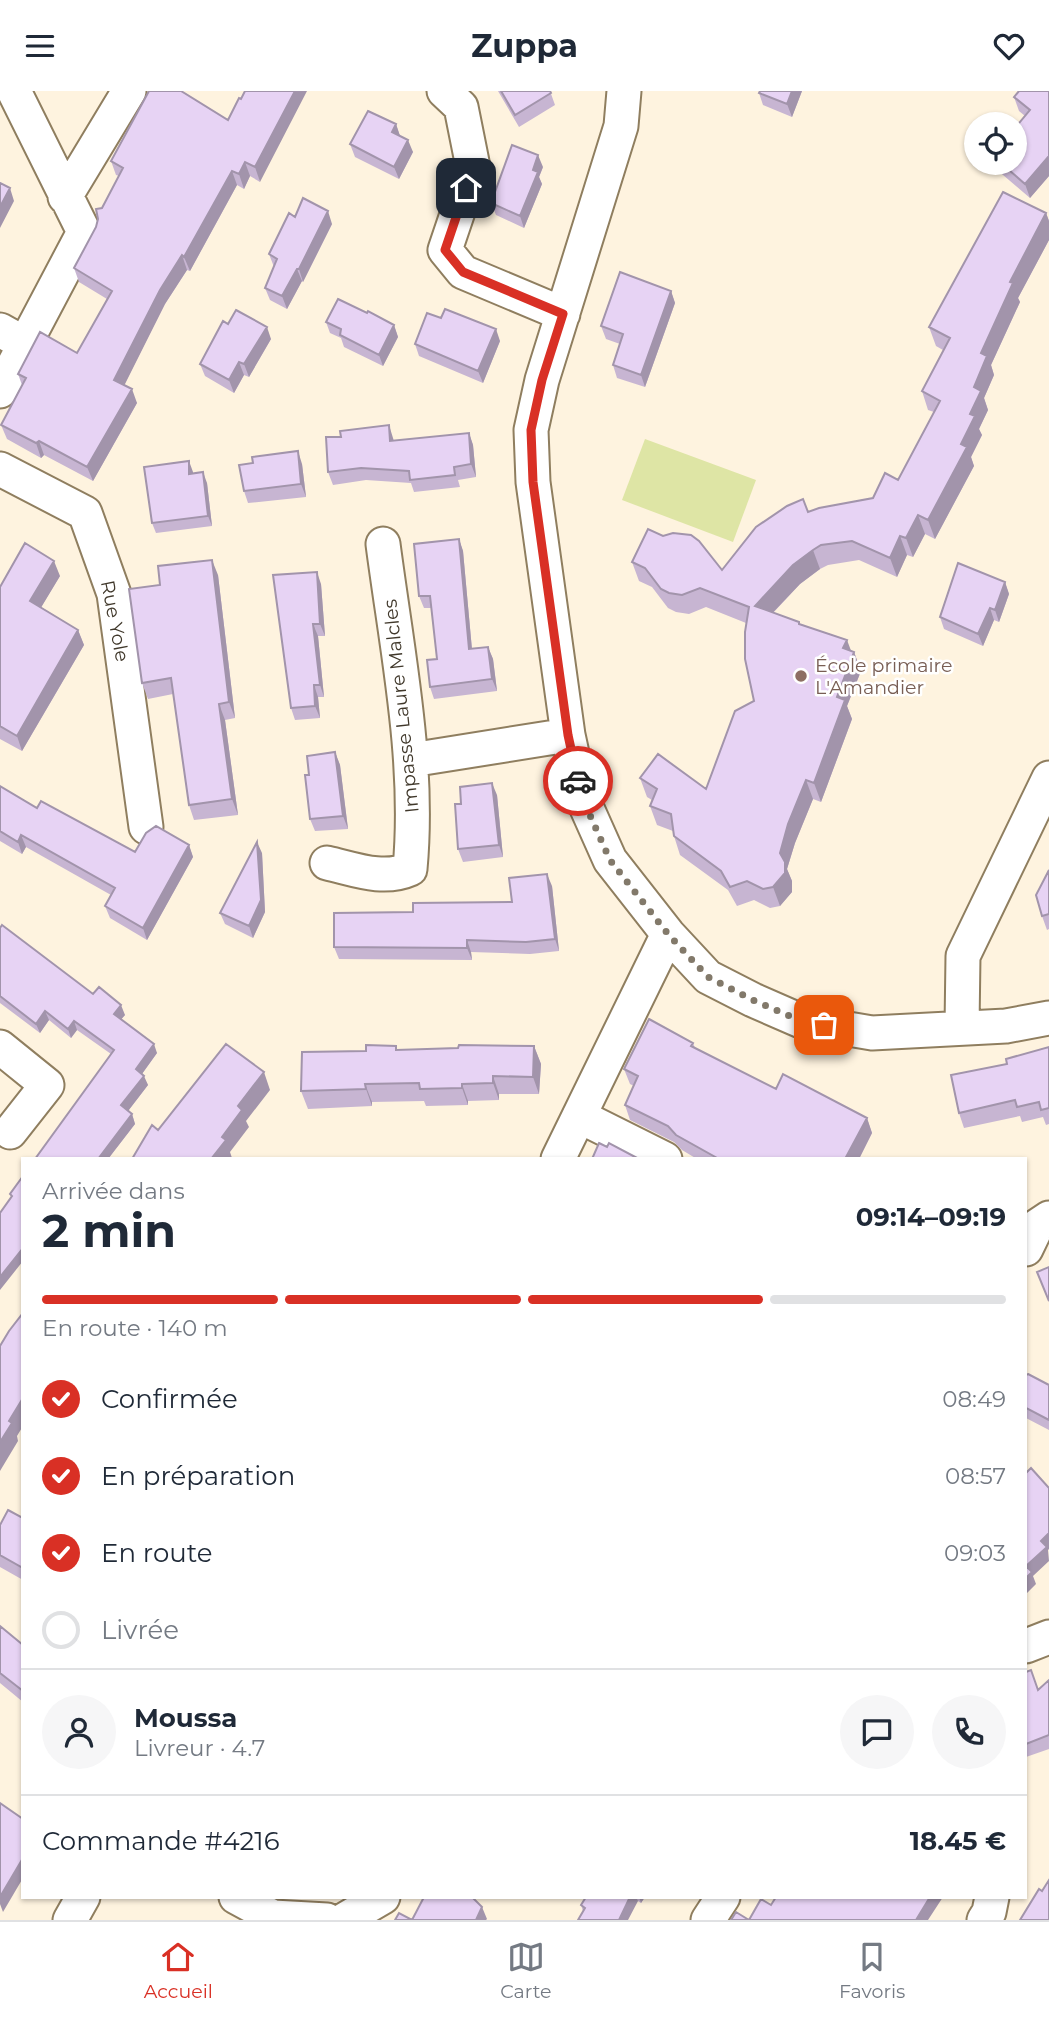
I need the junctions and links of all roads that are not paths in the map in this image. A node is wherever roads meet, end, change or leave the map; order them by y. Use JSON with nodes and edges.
{"nodes":[{"id":1,"x":14,"y":91,"type":"edge"},
{"id":2,"x":129,"y":91,"type":"edge"},
{"id":3,"x":444,"y":91,"type":"edge"},
{"id":4,"x":624,"y":91,"type":"edge"},
{"id":5,"x":65,"y":197,"type":"junction"},
{"id":6,"x":563,"y":314,"type":"junction"},
{"id":7,"x":12,"y":337,"type":"edge"},
{"id":8,"x":0,"y":391,"type":"edge"},
{"id":9,"x":0,"y":469,"type":"edge"},
{"id":10,"x":383,"y":544,"type":"dead end"},
{"id":11,"x":568,"y":735,"type":"junction"},
{"id":12,"x":411,"y":760,"type":"junction"},
{"id":13,"x":1049,"y":778,"type":"edge"},
{"id":14,"x":146,"y":827,"type":"dead end"},
{"id":15,"x":327,"y":863,"type":"dead end"},
{"id":16,"x":668,"y":934,"type":"junction"},
{"id":17,"x":1049,"y":1018,"type":"edge"},
{"id":18,"x":962,"y":1027,"type":"junction"},
{"id":19,"x":0,"y":1047,"type":"edge"},
{"id":20,"x":579,"y":1116,"type":"junction"},
{"id":21,"x":10,"y":1132,"type":"dead end"},
{"id":22,"x":559,"y":1157,"type":"edge"},
{"id":23,"x":660,"y":1157,"type":"edge"},
{"id":24,"x":1049,"y":1218,"type":"edge"},
{"id":25,"x":1027,"y":1247,"type":"edge"},
{"id":26,"x":1049,"y":1637,"type":"edge"},
{"id":27,"x":1027,"y":1646,"type":"edge"},
{"id":28,"x":82,"y":1899,"type":"edge"},
{"id":29,"x":240,"y":1899,"type":"edge"},
{"id":30,"x":380,"y":1899,"type":"edge"},
{"id":31,"x":722,"y":1899,"type":"edge"},
{"id":32,"x":992,"y":1899,"type":"edge"},
{"id":33,"x":70,"y":1920,"type":"edge"},
{"id":34,"x":327,"y":1920,"type":"edge"},
{"id":35,"x":344,"y":1920,"type":"edge"},
{"id":36,"x":708,"y":1920,"type":"edge"},
{"id":37,"x":984,"y":1920,"type":"edge"}],
"edges":[{"from":1,"to":5,"type":"street"},
{"from":2,"to":5,"type":"street"},
{"from":3,"to":6,"type":"street"},
{"from":4,"to":6,"type":"street"},
{"from":5,"to":7,"type":"street"},
{"from":6,"to":11,"type":"street"},
{"from":7,"to":8,"type":"street"},
{"from":9,"to":14,"type":"street","name":"Rue Yole"},
{"from":10,"to":12,"type":"street","name":"Impasse Laure Malcles"},
{"from":11,"to":12,"type":"street"},
{"from":11,"to":16,"type":"street"},
{"from":12,"to":15,"type":"street","name":"Impasse Laure Malcles"},
{"from":13,"to":18,"type":"street"},
{"from":16,"to":18,"type":"street"},
{"from":16,"to":20,"type":"street"},
{"from":17,"to":18,"type":"street"},
{"from":19,"to":21,"type":"street"},
{"from":20,"to":22,"type":"street"},
{"from":20,"to":23,"type":"street"},
{"from":24,"to":25,"type":"street"},
{"from":26,"to":27,"type":"street"},
{"from":28,"to":33,"type":"street"},
{"from":29,"to":34,"type":"street"},
{"from":30,"to":35,"type":"street"},
{"from":31,"to":36,"type":"street"},
{"from":32,"to":37,"type":"street"}]}
